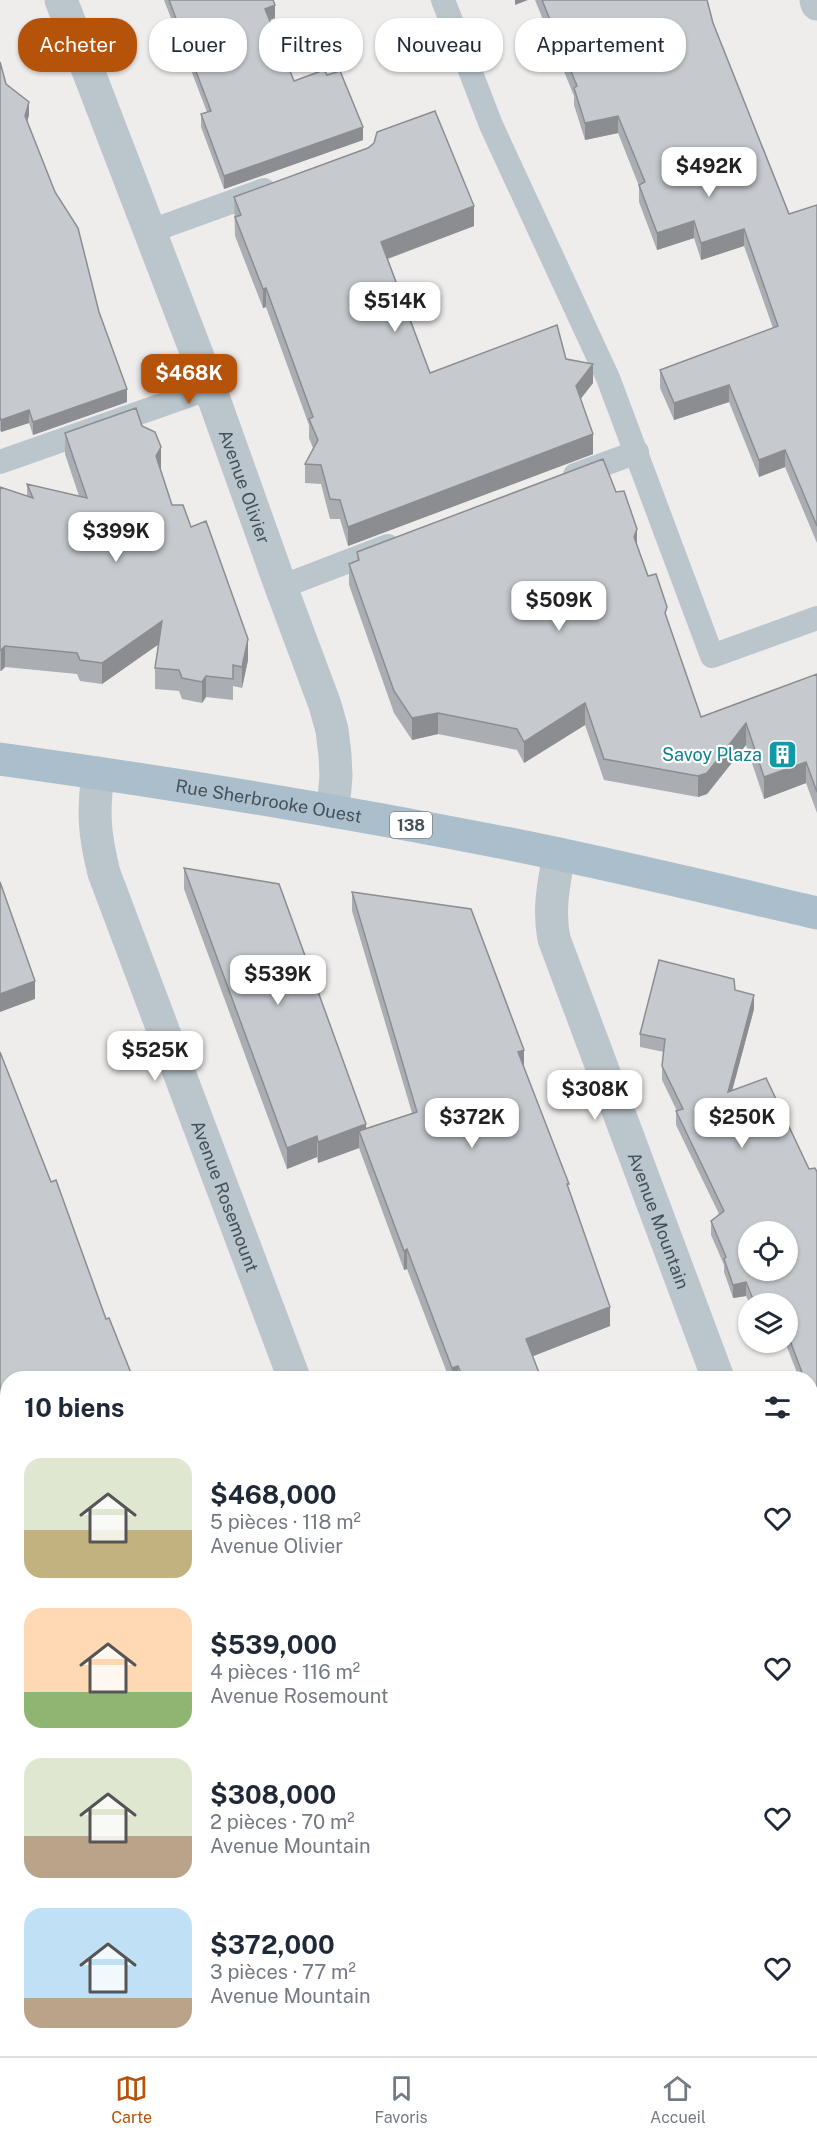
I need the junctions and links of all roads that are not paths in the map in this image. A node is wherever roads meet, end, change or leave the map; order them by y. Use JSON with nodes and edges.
{"nodes":[{"id":1,"x":61,"y":0,"type":"edge"},
{"id":2,"x":443,"y":0,"type":"edge"},
{"id":3,"x":287,"y":182,"type":"edge"},
{"id":4,"x":151,"y":231,"type":"junction"},
{"id":5,"x":210,"y":388,"type":"junction"},
{"id":6,"x":637,"y":452,"type":"junction"},
{"id":7,"x":0,"y":462,"type":"edge"},
{"id":8,"x":559,"y":481,"type":"edge"},
{"id":9,"x":414,"y":536,"type":"edge"},
{"id":10,"x":281,"y":587,"type":"junction"},
{"id":11,"x":817,"y":618,"type":"edge"},
{"id":12,"x":0,"y":759,"type":"edge"},
{"id":13,"x":98,"y":773,"type":"junction"},
{"id":14,"x":333,"y":811,"type":"junction"},
{"id":15,"x":559,"y":854,"type":"junction"},
{"id":16,"x":817,"y":913,"type":"edge"},
{"id":17,"x":291,"y":1371,"type":"edge"},
{"id":18,"x":715,"y":1371,"type":"edge"}],
"edges":[{"from":1,"to":4,"type":"street","name":"Avenue Olivier"},
{"from":2,"to":6,"type":"lane"},
{"from":3,"to":4,"type":"lane"},
{"from":4,"to":5,"type":"street","name":"Avenue Olivier"},
{"from":5,"to":7,"type":"lane"},
{"from":5,"to":10,"type":"street","name":"Avenue Olivier"},
{"from":6,"to":8,"type":"lane"},
{"from":6,"to":11,"type":"lane"},
{"from":9,"to":10,"type":"lane"},
{"from":10,"to":14,"type":"street","name":"Avenue Olivier"},
{"from":12,"to":13,"type":"main road","name":"Rue Sherbrooke Ouest","number":"138"},
{"from":13,"to":14,"type":"main road","name":"Rue Sherbrooke Ouest","number":"138"},
{"from":13,"to":17,"type":"street","name":"Avenue Rosemount"},
{"from":14,"to":15,"type":"main road","name":"Rue Sherbrooke Ouest","number":"138"},
{"from":15,"to":16,"type":"main road","name":"Rue Sherbrooke Ouest","number":"138"},
{"from":15,"to":18,"type":"street","name":"Avenue Mountain"}]}
